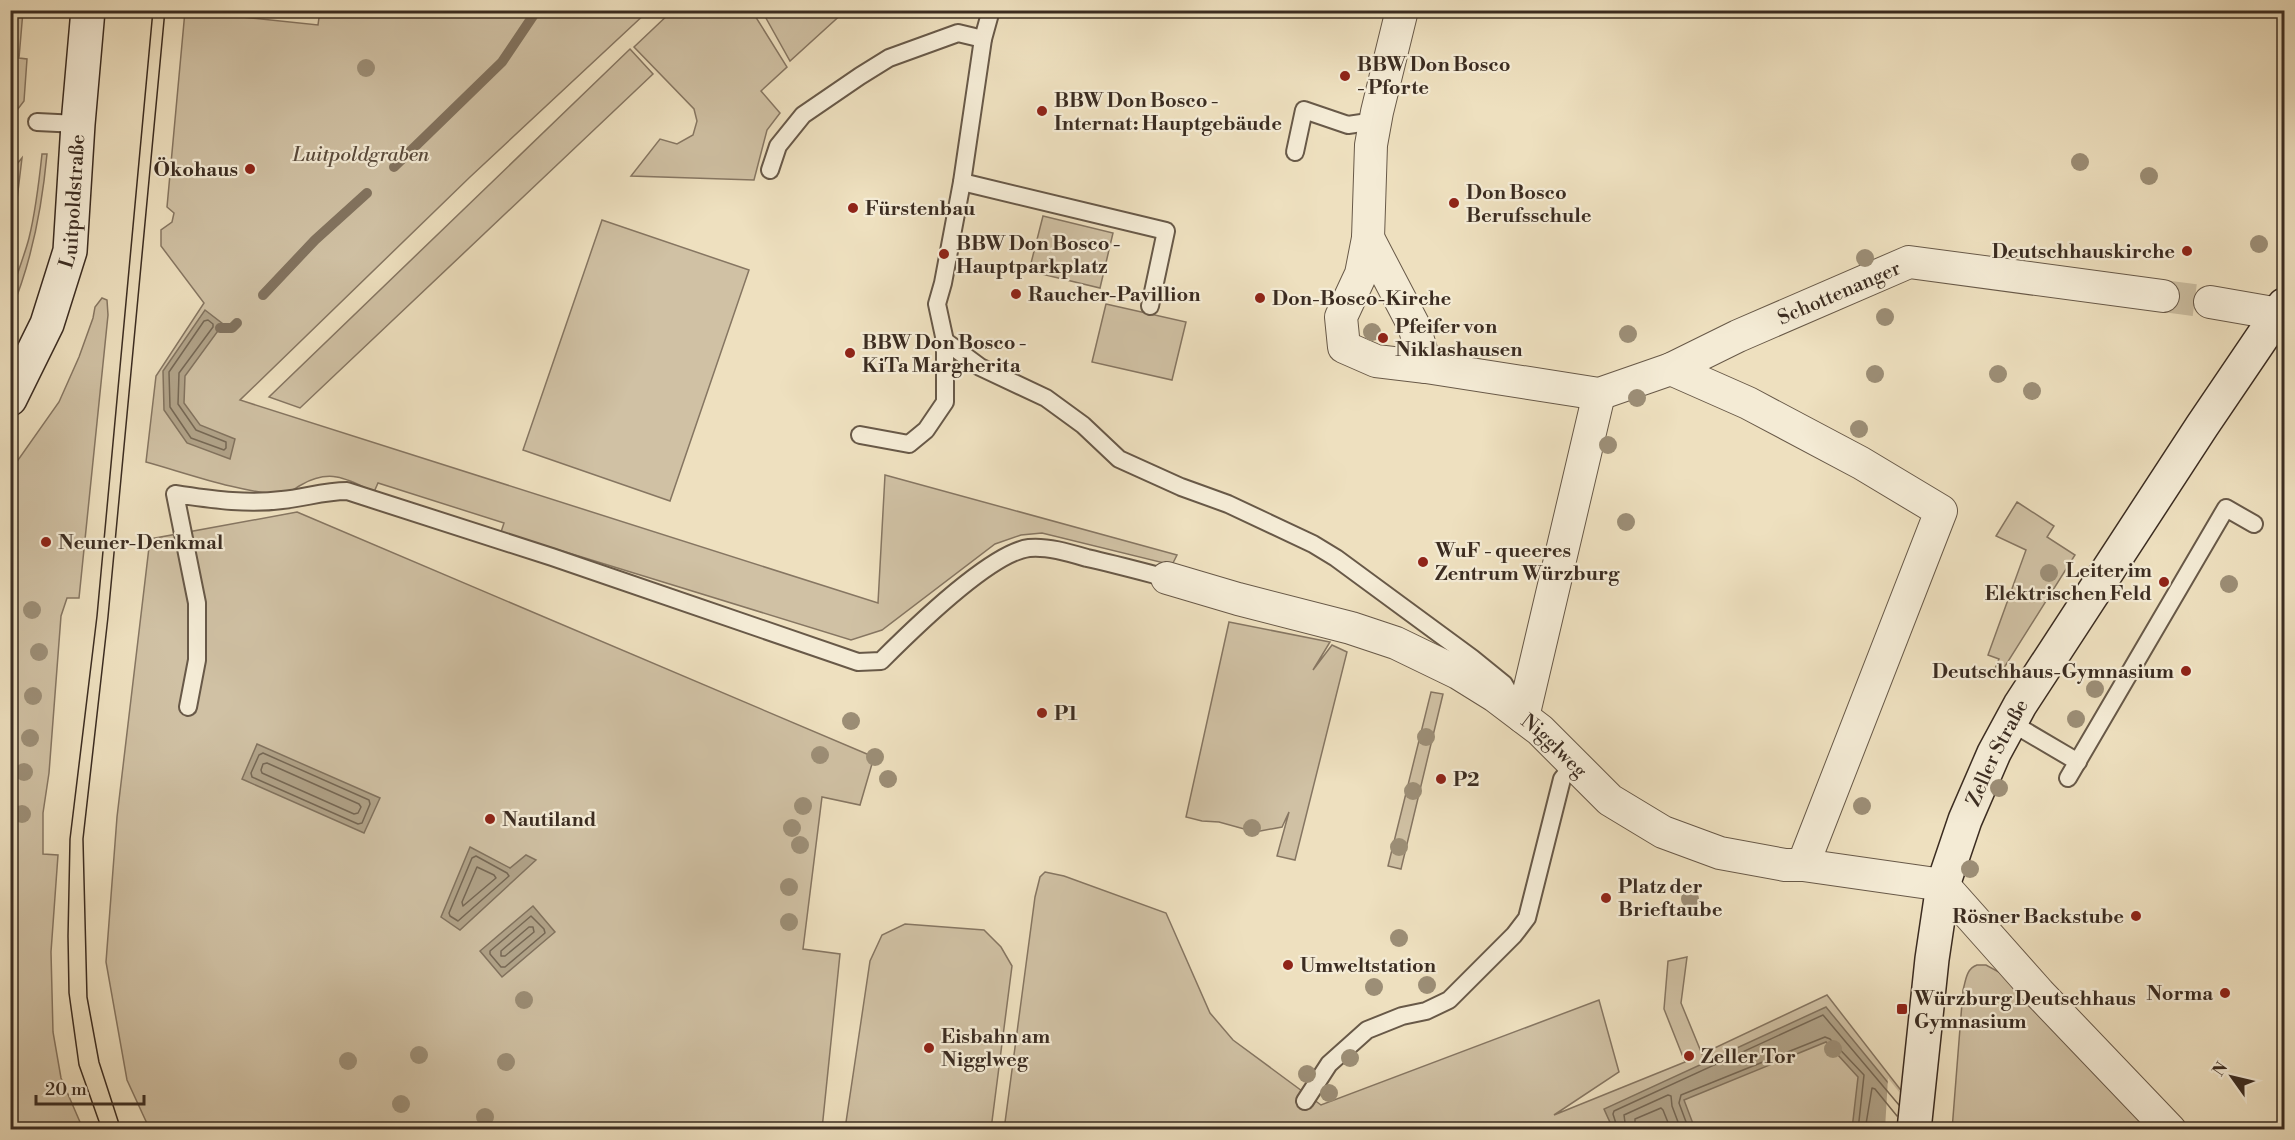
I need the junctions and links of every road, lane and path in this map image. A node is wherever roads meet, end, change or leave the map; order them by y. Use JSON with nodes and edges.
{"nodes":[{"id":1,"x":88,"y":10,"type":"edge"},
{"id":2,"x":991,"y":10,"type":"edge"},
{"id":3,"x":1402,"y":10,"type":"edge"},
{"id":4,"x":983,"y":39,"type":"junction"},
{"id":5,"x":1375,"y":121,"type":"junction"},
{"id":6,"x":37,"y":122,"type":"dead end"},
{"id":7,"x":78,"y":124,"type":"junction"},
{"id":8,"x":1295,"y":152,"type":"dead end"},
{"id":9,"x":770,"y":170,"type":"dead end"},
{"id":10,"x":962,"y":182,"type":"junction"},
{"id":11,"x":1368,"y":238,"type":"junction"},
{"id":12,"x":2163,"y":296,"type":"tunnel mouth"},
{"id":13,"x":2210,"y":302,"type":"tunnel mouth"},
{"id":14,"x":1150,"y":306,"type":"dead end"},
{"id":15,"x":2282,"y":309,"type":"edge"},
{"id":16,"x":945,"y":341,"type":"junction"},
{"id":17,"x":1426,"y":367,"type":"junction"},
{"id":18,"x":1671,"y":369,"type":"junction"},
{"id":19,"x":13,"y":385,"type":"edge"},
{"id":20,"x":1599,"y":394,"type":"junction"},
{"id":21,"x":860,"y":435,"type":"dead end"},
{"id":22,"x":2254,"y":524,"type":"dead end"},
{"id":23,"x":1167,"y":578,"type":"joint"},
{"id":24,"x":188,"y":707,"type":"dead end"},
{"id":25,"x":1523,"y":717,"type":"junction"},
{"id":26,"x":2010,"y":722,"type":"junction"},
{"id":27,"x":2078,"y":762,"type":"junction"},
{"id":28,"x":1568,"y":772,"type":"junction"},
{"id":29,"x":2068,"y":778,"type":"dead end"},
{"id":30,"x":1803,"y":865,"type":"junction"},
{"id":31,"x":1944,"y":885,"type":"junction"},
{"id":32,"x":1305,"y":1101,"type":"dead end"},
{"id":33,"x":1914,"y":1130,"type":"edge"},
{"id":34,"x":2170,"y":1130,"type":"edge"}],
"edges":[{"from":1,"to":7,"type":"street","name":"Luitpoldstraße"},
{"from":2,"to":4,"type":"lane"},
{"from":3,"to":5,"type":"street","name":"Schottenanger"},
{"from":4,"to":9,"type":"lane"},
{"from":4,"to":10,"type":"lane"},
{"from":5,"to":8,"type":"lane"},
{"from":5,"to":11,"type":"street","name":"Schottenanger"},
{"from":6,"to":7,"type":"lane"},
{"from":7,"to":19,"type":"street","name":"Luitpoldstraße"},
{"from":10,"to":14,"type":"lane"},
{"from":10,"to":16,"type":"lane"},
{"from":11,"to":17,"type":"street","name":"Schottenanger"},
{"from":11,"to":17,"type":"street","name":"Schottenanger"},
{"from":12,"to":18,"type":"street","name":"Schottenanger"},
{"from":13,"to":15,"type":"street"},
{"from":15,"to":26,"type":"street","name":"Zeller Straße"},
{"from":16,"to":21,"type":"lane"},
{"from":16,"to":25,"type":"lane"},
{"from":17,"to":20,"type":"street","name":"Schottenanger"},
{"from":18,"to":20,"type":"street","name":"Schottenanger"},
{"from":18,"to":30,"type":"street"},
{"from":20,"to":25,"type":"street"},
{"from":22,"to":27,"type":"lane"},
{"from":23,"to":24,"type":"lane"},
{"from":23,"to":25,"type":"street","name":"Nigglweg"},
{"from":25,"to":28,"type":"street","name":"Nigglweg"},
{"from":26,"to":27,"type":"lane"},
{"from":26,"to":31,"type":"street","name":"Zeller Straße"},
{"from":27,"to":29,"type":"lane"},
{"from":28,"to":30,"type":"street","name":"Nigglweg"},
{"from":28,"to":32,"type":"lane"},
{"from":30,"to":31,"type":"street","name":"Nigglweg"},
{"from":31,"to":33,"type":"street","name":"Zeller Straße"},
{"from":31,"to":34,"type":"street"}]}
